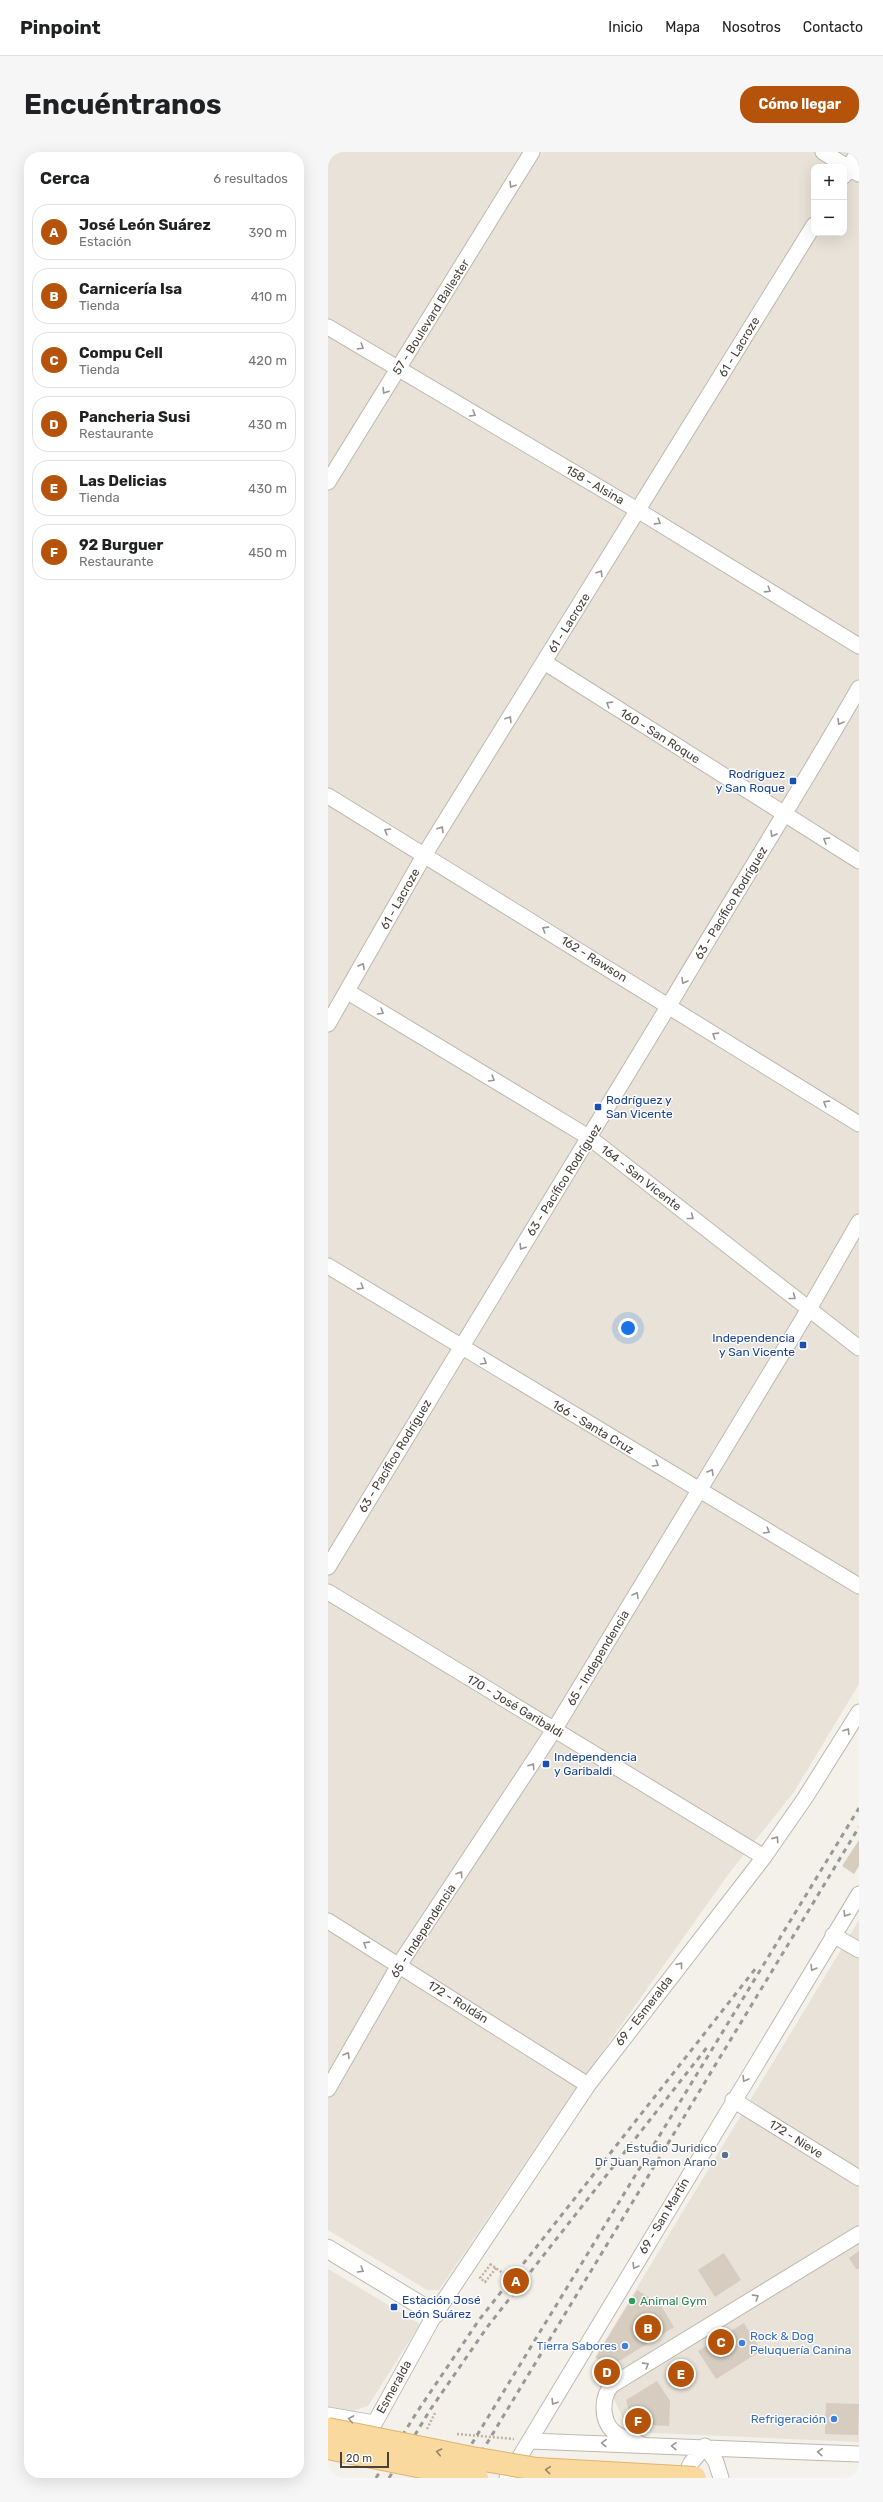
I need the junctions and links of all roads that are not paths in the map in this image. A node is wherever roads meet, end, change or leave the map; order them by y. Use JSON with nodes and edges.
{"nodes":[{"id":1,"x":532,"y":152,"type":"edge"},
{"id":2,"x":823,"y":152,"type":"edge"},
{"id":3,"x":858,"y":152,"type":"edge"},
{"id":4,"x":851,"y":173,"type":"edge"},
{"id":5,"x":811,"y":230,"type":"edge"},
{"id":6,"x":328,"y":327,"type":"edge"},
{"id":7,"x":398,"y":370,"type":"junction"},
{"id":8,"x":328,"y":482,"type":"edge"},
{"id":9,"x":639,"y":511,"type":"junction"},
{"id":10,"x":859,"y":646,"type":"edge"},
{"id":11,"x":544,"y":662,"type":"junction"},
{"id":12,"x":859,"y":688,"type":"edge"},
{"id":13,"x":328,"y":796,"type":"edge"},
{"id":14,"x":785,"y":815,"type":"junction"},
{"id":15,"x":425,"y":854,"type":"junction"},
{"id":16,"x":859,"y":861,"type":"edge"},
{"id":17,"x":348,"y":992,"type":"junction"},
{"id":18,"x":668,"y":1006,"type":"junction"},
{"id":19,"x":328,"y":1024,"type":"edge"},
{"id":20,"x":859,"y":1124,"type":"edge"},
{"id":21,"x":590,"y":1138,"type":"junction"},
{"id":22,"x":859,"y":1222,"type":"edge"},
{"id":23,"x":328,"y":1266,"type":"edge"},
{"id":24,"x":809,"y":1309,"type":"junction"},
{"id":25,"x":460,"y":1347,"type":"junction"},
{"id":26,"x":859,"y":1348,"type":"edge"},
{"id":27,"x":700,"y":1491,"type":"junction"},
{"id":28,"x":328,"y":1567,"type":"edge"},
{"id":29,"x":859,"y":1586,"type":"edge"},
{"id":30,"x":328,"y":1592,"type":"edge"},
{"id":31,"x":859,"y":1712,"type":"edge"},
{"id":32,"x":554,"y":1730,"type":"junction"},
{"id":33,"x":764,"y":1856,"type":"junction"},
{"id":34,"x":859,"y":1894,"type":"edge"},
{"id":35,"x":328,"y":1921,"type":"edge"},
{"id":36,"x":833,"y":1935,"type":"junction"},
{"id":37,"x":859,"y":1950,"type":"edge"},
{"id":38,"x":399,"y":1965,"type":"junction"},
{"id":39,"x":588,"y":2084,"type":"junction"},
{"id":40,"x":328,"y":2089,"type":"edge"},
{"id":41,"x":733,"y":2100,"type":"junction"},
{"id":42,"x":859,"y":2178,"type":"edge"},
{"id":43,"x":859,"y":2234,"type":"edge"},
{"id":44,"x":328,"y":2249,"type":"edge"},
{"id":45,"x":434,"y":2314,"type":"junction"},
{"id":46,"x":328,"y":2415,"type":"edge"},
{"id":47,"x":374,"y":2424,"type":"junction"},
{"id":48,"x":328,"y":2428,"type":"edge"},
{"id":49,"x":530,"y":2441,"type":"junction"},
{"id":50,"x":643,"y":2445,"type":"junction"},
{"id":51,"x":705,"y":2446,"type":"junction"},
{"id":52,"x":328,"y":2448,"type":"edge"},
{"id":53,"x":859,"y":2454,"type":"edge"},
{"id":54,"x":328,"y":2455,"type":"edge"},
{"id":55,"x":477,"y":2478,"type":"edge"},
{"id":56,"x":507,"y":2478,"type":"edge"},
{"id":57,"x":684,"y":2478,"type":"edge"},
{"id":58,"x":695,"y":2478,"type":"edge"},
{"id":59,"x":721,"y":2478,"type":"edge"}],
"edges":[{"from":1,"to":7,"type":"street","name":"57 - Boulevard Ballester","one_way":true},
{"from":2,"to":4,"type":"street"},
{"from":3,"to":4,"type":"street"},
{"from":5,"to":9,"type":"street","name":"61 - Lacroze"},
{"from":6,"to":7,"type":"street","name":"158 - Alsina","one_way":true},
{"from":7,"to":8,"type":"street","name":"57 - Boulevard Ballester","one_way":true},
{"from":7,"to":9,"type":"street","name":"158 - Alsina","one_way":true},
{"from":9,"to":10,"type":"street","name":"158 - Alsina","one_way":true},
{"from":11,"to":9,"type":"street","name":"61 - Lacroze","one_way":true},
{"from":14,"to":11,"type":"street","name":"160 - San Roque","one_way":true},
{"from":15,"to":11,"type":"street","name":"61 - Lacroze","one_way":true},
{"from":12,"to":14,"type":"street","name":"63 - Pacífico Rodríguez","one_way":true},
{"from":15,"to":13,"type":"street","name":"162 - Rawson","one_way":true},
{"from":16,"to":14,"type":"street","name":"160 - San Roque","one_way":true},
{"from":14,"to":18,"type":"street","name":"63 - Pacífico Rodríguez","one_way":true},
{"from":17,"to":15,"type":"street","name":"61 - Lacroze","one_way":true},
{"from":18,"to":15,"type":"street","name":"162 - Rawson","one_way":true},
{"from":17,"to":19,"type":"street","name":"61 - Lacroze"},
{"from":17,"to":21,"type":"street","name":"164 - San Vicente","one_way":true},
{"from":20,"to":18,"type":"street","name":"162 - Rawson","one_way":true},
{"from":18,"to":21,"type":"street","name":"63 - Pacífico Rodríguez"},
{"from":21,"to":24,"type":"street","name":"164 - San Vicente","one_way":true},
{"from":21,"to":25,"type":"street","name":"63 - Pacífico Rodríguez","one_way":true},
{"from":22,"to":24,"type":"street","name":"65 - Independencia"},
{"from":23,"to":25,"type":"street","name":"166 - Santa Cruz","one_way":true},
{"from":24,"to":26,"type":"street","name":"164 - San Vicente"},
{"from":27,"to":24,"type":"street","name":"65 - Independencia","one_way":true},
{"from":25,"to":27,"type":"street","name":"166 - Santa Cruz","one_way":true},
{"from":25,"to":28,"type":"street","name":"63 - Pacífico Rodríguez"},
{"from":27,"to":29,"type":"street","name":"166 - Santa Cruz","one_way":true},
{"from":32,"to":27,"type":"street","name":"65 - Independencia","one_way":true},
{"from":30,"to":32,"type":"street","name":"170 - José Garibaldi"},
{"from":33,"to":31,"type":"street","name":"69 - Esmeralda","one_way":true},
{"from":32,"to":33,"type":"street","name":"170 - José Garibaldi"},
{"from":38,"to":32,"type":"street","name":"65 - Independencia","one_way":true},
{"from":39,"to":33,"type":"street","name":"69 - Esmeralda","one_way":true},
{"from":34,"to":36,"type":"street","name":"69 - San Martín","one_way":true},
{"from":38,"to":35,"type":"street","name":"172 - Roldán","one_way":true},
{"from":36,"to":37,"type":"street"},
{"from":36,"to":41,"type":"street","name":"69 - San Martín","one_way":true},
{"from":38,"to":39,"type":"street","name":"172 - Roldán"},
{"from":40,"to":38,"type":"street","name":"65 - Independencia","one_way":true},
{"from":39,"to":45,"type":"street","name":"69 - Esmeralda"},
{"from":41,"to":42,"type":"street","name":"172 - Nieve"},
{"from":41,"to":49,"type":"street","name":"69 - San Martín","one_way":true},
{"from":50,"to":43,"type":"street","one_way":true},
{"from":44,"to":45,"type":"street","one_way":true},
{"from":45,"to":47,"type":"street","name":"Esmeralda"},
{"from":47,"to":46,"type":"street","one_way":true},
{"from":47,"to":54,"type":"street","name":"Esmeralda"},
{"from":58,"to":48,"type":"main road","one_way":true,"bridge":true},
{"from":50,"to":49,"type":"street","one_way":true},
{"from":49,"to":56,"type":"street","name":"69 - San Martín"},
{"from":51,"to":50,"type":"street","one_way":true},
{"from":53,"to":51,"type":"street","one_way":true},
{"from":51,"to":57,"type":"street"},
{"from":51,"to":59,"type":"street"},
{"from":52,"to":55,"type":"main road","bridge":true}]}
